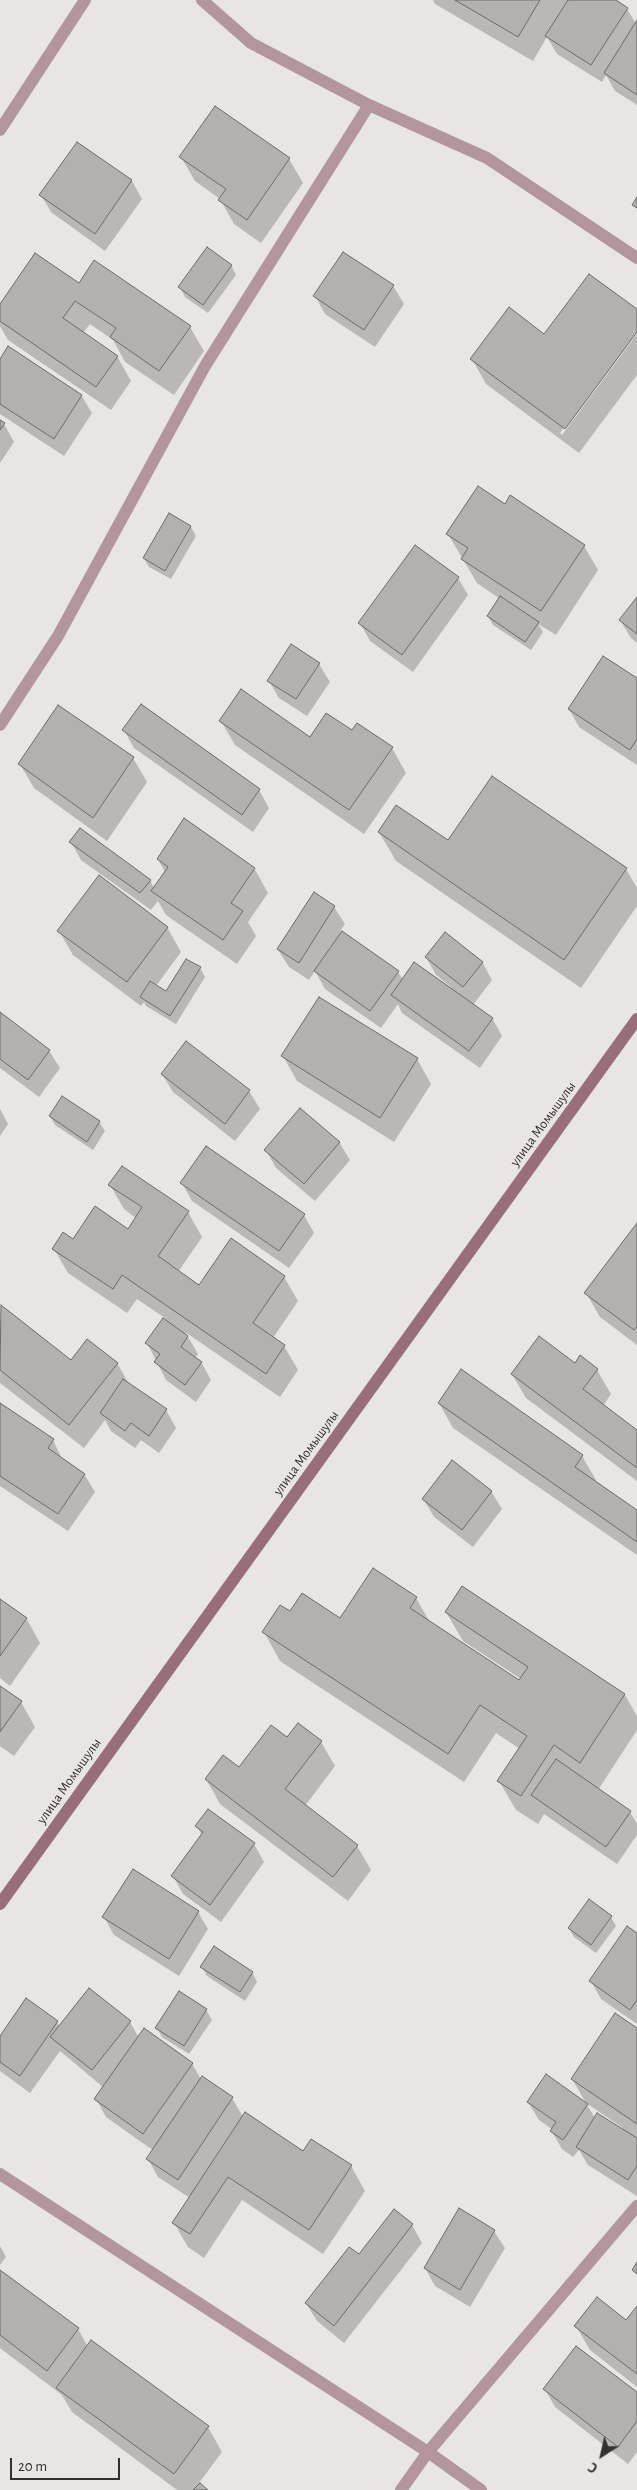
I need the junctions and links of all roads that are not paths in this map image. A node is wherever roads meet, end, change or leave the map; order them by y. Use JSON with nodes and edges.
{"nodes":[{"id":1,"x":85,"y":0,"type":"edge"},
{"id":2,"x":202,"y":0,"type":"edge"},
{"id":3,"x":369,"y":105,"type":"junction"},
{"id":4,"x":0,"y":130,"type":"edge"},
{"id":5,"x":637,"y":258,"type":"edge"},
{"id":6,"x":0,"y":725,"type":"edge"},
{"id":7,"x":637,"y":1019,"type":"edge"},
{"id":8,"x":0,"y":1904,"type":"edge"},
{"id":9,"x":0,"y":2174,"type":"edge"},
{"id":10,"x":637,"y":2206,"type":"edge"},
{"id":11,"x":428,"y":2452,"type":"junction"},
{"id":12,"x":401,"y":2490,"type":"edge"},
{"id":13,"x":481,"y":2490,"type":"edge"}],
"edges":[{"from":1,"to":4,"type":"street"},
{"from":2,"to":3,"type":"street"},
{"from":3,"to":5,"type":"street"},
{"from":3,"to":6,"type":"street"},
{"from":7,"to":8,"type":"street","name":"улица Момышулы"},
{"from":9,"to":11,"type":"street"},
{"from":10,"to":11,"type":"street"},
{"from":11,"to":12,"type":"street"},
{"from":11,"to":13,"type":"street"}]}
